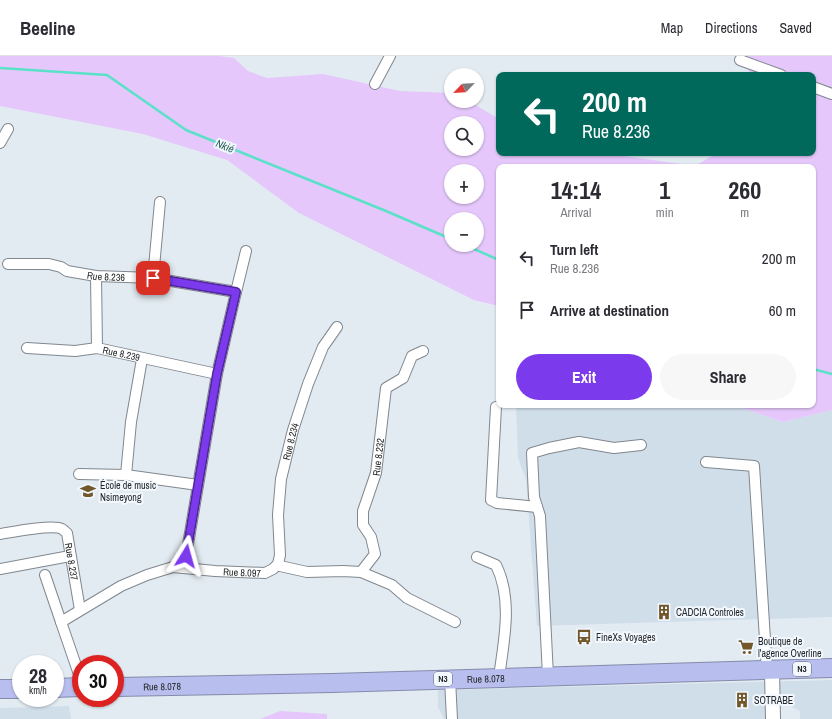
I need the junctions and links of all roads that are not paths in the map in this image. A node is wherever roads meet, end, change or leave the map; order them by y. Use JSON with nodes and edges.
{"nodes":[{"id":1,"x":390,"y":56,"type":"edge"},
{"id":2,"x":740,"y":60,"type":"dead end"},
{"id":3,"x":774,"y":72,"type":"edge"},
{"id":4,"x":374,"y":84,"type":"dead end"},
{"id":5,"x":816,"y":88,"type":"edge"},
{"id":6,"x":832,"y":94,"type":"edge"},
{"id":7,"x":8,"y":129,"type":"dead end"},
{"id":8,"x":0,"y":143,"type":"edge"},
{"id":9,"x":160,"y":202,"type":"dead end"},
{"id":10,"x":246,"y":251,"type":"dead end"},
{"id":11,"x":8,"y":264,"type":"dead end"},
{"id":12,"x":96,"y":276,"type":"junction"},
{"id":13,"x":153,"y":278,"type":"junction"},
{"id":14,"x":236,"y":292,"type":"junction"},
{"id":15,"x":337,"y":327,"type":"dead end"},
{"id":16,"x":27,"y":348,"type":"dead end"},
{"id":17,"x":97,"y":348,"type":"junction"},
{"id":18,"x":423,"y":351,"type":"dead end"},
{"id":19,"x":142,"y":359,"type":"junction"},
{"id":20,"x":217,"y":374,"type":"junction"},
{"id":21,"x":496,"y":407,"type":"dead end"},
{"id":22,"x":641,"y":445,"type":"dead end"},
{"id":23,"x":706,"y":462,"type":"dead end"},
{"id":24,"x":79,"y":474,"type":"dead end"},
{"id":25,"x":126,"y":475,"type":"junction"},
{"id":26,"x":198,"y":485,"type":"junction"},
{"id":27,"x":537,"y":507,"type":"junction"},
{"id":28,"x":0,"y":534,"type":"edge"},
{"id":29,"x":70,"y":556,"type":"junction"},
{"id":30,"x":477,"y":557,"type":"dead end"},
{"id":31,"x":278,"y":564,"type":"junction"},
{"id":32,"x":184,"y":568,"type":"junction"},
{"id":33,"x":0,"y":569,"type":"edge"},
{"id":34,"x":361,"y":572,"type":"junction"},
{"id":35,"x":45,"y":576,"type":"dead end"},
{"id":36,"x":80,"y":610,"type":"junction"},
{"id":37,"x":61,"y":622,"type":"junction"},
{"id":38,"x":455,"y":622,"type":"dead end"},
{"id":39,"x":72,"y":655,"type":"edge"},
{"id":40,"x":832,"y":668,"type":"edge"},
{"id":41,"x":769,"y":671,"type":"junction"},
{"id":42,"x":548,"y":676,"type":"junction"},
{"id":43,"x":499,"y":677,"type":"junction"},
{"id":44,"x":450,"y":679,"type":"junction"},
{"id":45,"x":124,"y":687,"type":"edge"},
{"id":46,"x":0,"y":689,"type":"edge"},
{"id":47,"x":12,"y":689,"type":"edge"},
{"id":48,"x":452,"y":719,"type":"edge"},
{"id":49,"x":773,"y":719,"type":"edge"}],
"edges":[{"from":1,"to":4,"type":"street"},
{"from":2,"to":3,"type":"street"},
{"from":5,"to":6,"type":"street"},
{"from":7,"to":8,"type":"street"},
{"from":9,"to":13,"type":"street"},
{"from":10,"to":14,"type":"street"},
{"from":11,"to":12,"type":"street","name":"Rue 8.236"},
{"from":12,"to":13,"type":"street","name":"Rue 8.236"},
{"from":12,"to":17,"type":"street","name":"Rue 8.239"},
{"from":13,"to":14,"type":"street","name":"Rue 8.236"},
{"from":14,"to":20,"type":"street"},
{"from":15,"to":31,"type":"street","name":"Rue 8.234"},
{"from":16,"to":17,"type":"street"},
{"from":17,"to":19,"type":"street","name":"Rue 8.239"},
{"from":18,"to":34,"type":"street","name":"Rue 8.232"},
{"from":19,"to":20,"type":"street","name":"Rue 8.239"},
{"from":19,"to":25,"type":"street"},
{"from":20,"to":26,"type":"street"},
{"from":21,"to":27,"type":"street"},
{"from":22,"to":27,"type":"street"},
{"from":23,"to":41,"type":"street"},
{"from":24,"to":25,"type":"street"},
{"from":25,"to":26,"type":"street"},
{"from":26,"to":32,"type":"street"},
{"from":27,"to":42,"type":"street"},
{"from":28,"to":29,"type":"street","name":"Rue 8.237"},
{"from":29,"to":33,"type":"street"},
{"from":29,"to":36,"type":"street","name":"Rue 8.237"},
{"from":30,"to":43,"type":"street"},
{"from":31,"to":32,"type":"street","name":"Rue 8.097"},
{"from":31,"to":34,"type":"street"},
{"from":32,"to":36,"type":"street","name":"Rue 8.097"},
{"from":34,"to":38,"type":"street"},
{"from":35,"to":37,"type":"street"},
{"from":36,"to":37,"type":"street","name":"Rue 8.097"},
{"from":37,"to":39,"type":"street"},
{"from":40,"to":41,"type":"highway","name":"Rue 8.078","number":"N3"},
{"from":41,"to":42,"type":"highway","name":"Rue 8.078","number":"N3"},
{"from":41,"to":49,"type":"street"},
{"from":42,"to":43,"type":"highway","name":"Rue 8.078","number":"N3"},
{"from":43,"to":44,"type":"highway","name":"Rue 8.078","number":"N3"},
{"from":44,"to":45,"type":"highway","name":"Rue 8.078","number":"N3"},
{"from":44,"to":48,"type":"street"},
{"from":46,"to":47,"type":"highway"}]}
